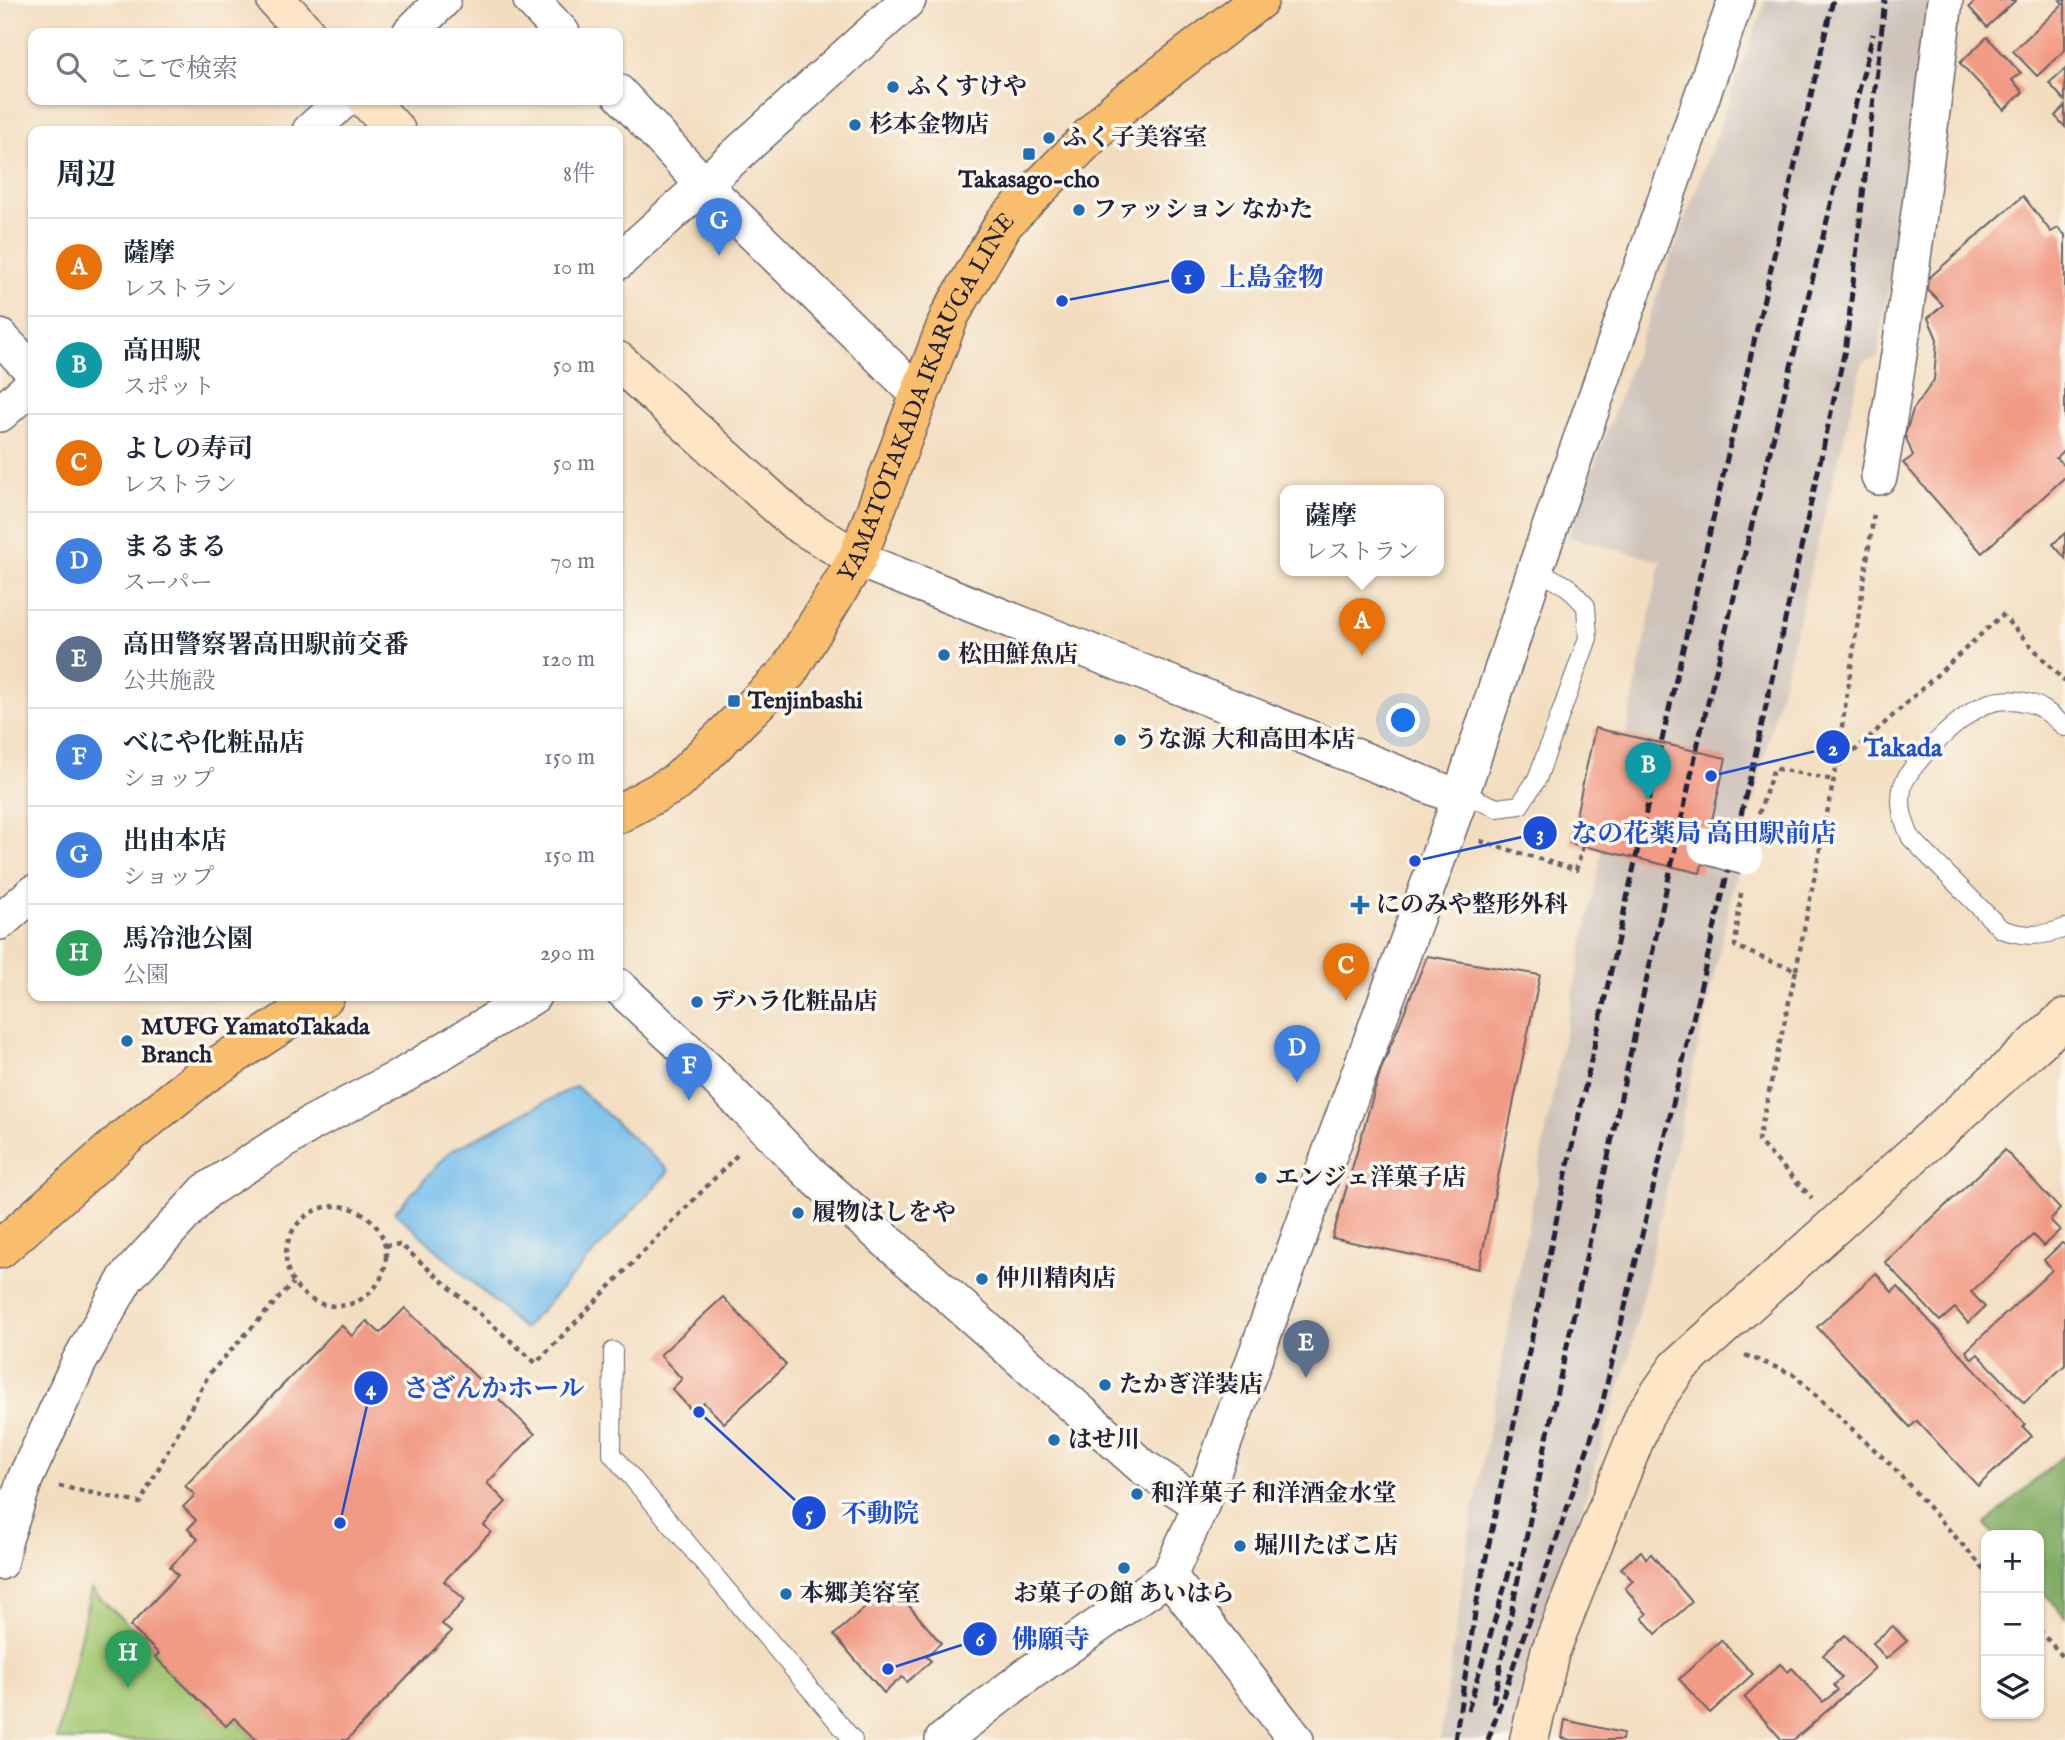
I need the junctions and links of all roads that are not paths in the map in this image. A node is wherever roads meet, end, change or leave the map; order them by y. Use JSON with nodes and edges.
{"nodes":[{"id":1,"x":276,"y":0,"type":"edge"},
{"id":2,"x":443,"y":0,"type":"edge"},
{"id":3,"x":531,"y":0,"type":"edge"},
{"id":4,"x":908,"y":0,"type":"edge"},
{"id":5,"x":1259,"y":0,"type":"edge"},
{"id":6,"x":1736,"y":0,"type":"edge"},
{"id":7,"x":1945,"y":0,"type":"edge"},
{"id":8,"x":301,"y":28,"type":"edge"},
{"id":9,"x":415,"y":28,"type":"edge"},
{"id":10,"x":557,"y":28,"type":"edge"},
{"id":11,"x":623,"y":97,"type":"edge"},
{"id":12,"x":339,"y":105,"type":"edge"},
{"id":13,"x":372,"y":105,"type":"edge"},
{"id":14,"x":315,"y":126,"type":"edge"},
{"id":15,"x":391,"y":126,"type":"edge"},
{"id":16,"x":704,"y":185,"type":"junction"},
{"id":17,"x":623,"y":258,"type":"edge"},
{"id":18,"x":0,"y":337,"type":"edge"},
{"id":19,"x":28,"y":366,"type":"edge"},
{"id":20,"x":623,"y":372,"type":"edge"},
{"id":21,"x":28,"y":389,"type":"edge"},
{"id":22,"x":919,"y":395,"type":"junction"},
{"id":23,"x":0,"y":414,"type":"edge"},
{"id":24,"x":1879,"y":477,"type":"road end"},
{"id":25,"x":857,"y":559,"type":"junction"},
{"id":26,"x":1535,"y":569,"type":"junction"},
{"id":27,"x":2065,"y":727,"type":"edge"},
{"id":28,"x":1460,"y":796,"type":"junction"},
{"id":29,"x":623,"y":811,"type":"edge"},
{"id":30,"x":1706,"y":846,"type":"dead end"},
{"id":31,"x":1745,"y":856,"type":"road end"},
{"id":32,"x":28,"y":897,"type":"edge"},
{"id":33,"x":0,"y":922,"type":"edge"},
{"id":34,"x":2065,"y":928,"type":"edge"},
{"id":35,"x":623,"y":991,"type":"edge"},
{"id":36,"x":317,"y":1001,"type":"edge"},
{"id":37,"x":525,"y":1001,"type":"edge"},
{"id":38,"x":2065,"y":1018,"type":"edge"},
{"id":39,"x":0,"y":1249,"type":"edge"},
{"id":40,"x":612,"y":1351,"type":"dead end"},
{"id":41,"x":12,"y":1476,"type":"edge"},
{"id":42,"x":1201,"y":1505,"type":"junction"},
{"id":43,"x":0,"y":1562,"type":"edge"},
{"id":44,"x":1168,"y":1576,"type":"junction"},
{"id":45,"x":853,"y":1740,"type":"edge"},
{"id":46,"x":943,"y":1740,"type":"edge"},
{"id":47,"x":1296,"y":1740,"type":"edge"},
{"id":48,"x":1529,"y":1740,"type":"edge"}],
"edges":[{"from":1,"to":8,"type":"street"},
{"from":2,"to":9,"type":"street"},
{"from":3,"to":10,"type":"street"},
{"from":4,"to":16,"type":"street"},
{"from":5,"to":22,"type":"main road","name":"YAMATOTAKADA IKARUGA LINE"},
{"from":6,"to":26,"type":"street"},
{"from":7,"to":24,"type":"street"},
{"from":11,"to":16,"type":"street"},
{"from":12,"to":14,"type":"street"},
{"from":13,"to":15,"type":"street"},
{"from":16,"to":17,"type":"street"},
{"from":16,"to":22,"type":"street"},
{"from":18,"to":19,"type":"street"},
{"from":20,"to":25,"type":"street"},
{"from":21,"to":23,"type":"street"},
{"from":22,"to":25,"type":"main road","name":"YAMATOTAKADA IKARUGA LINE"},
{"from":25,"to":28,"type":"street"},
{"from":25,"to":29,"type":"main road","name":"YAMATOTAKADA IKARUGA LINE"},
{"from":26,"to":28,"type":"street"},
{"from":26,"to":28,"type":"lane"},
{"from":27,"to":34,"type":"lane"},
{"from":28,"to":42,"type":"street"},
{"from":30,"to":31,"type":"street","bridge":true},
{"from":32,"to":33,"type":"street"},
{"from":35,"to":42,"type":"street"},
{"from":36,"to":39,"type":"main road"},
{"from":37,"to":41,"type":"street"},
{"from":38,"to":48,"type":"street"},
{"from":40,"to":45,"type":"lane"},
{"from":41,"to":43,"type":"street"},
{"from":42,"to":44,"type":"street"},
{"from":44,"to":46,"type":"street"},
{"from":44,"to":47,"type":"street"}]}
